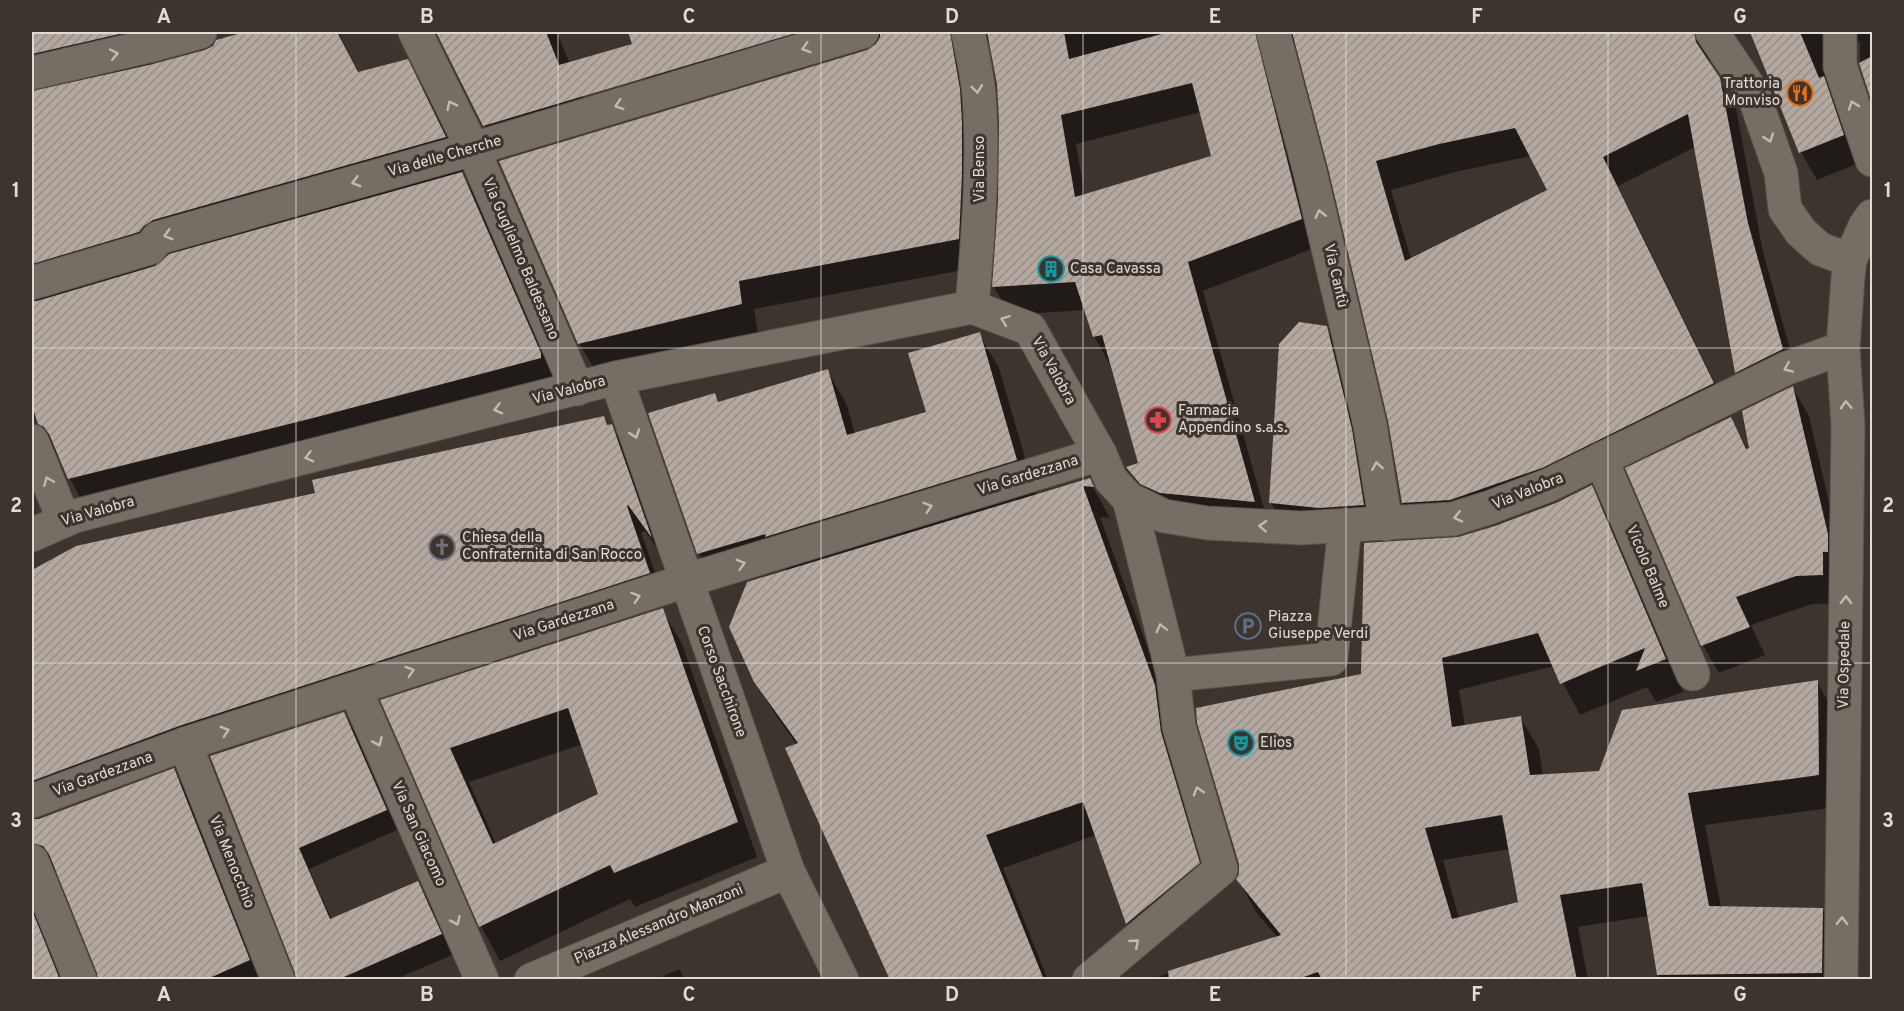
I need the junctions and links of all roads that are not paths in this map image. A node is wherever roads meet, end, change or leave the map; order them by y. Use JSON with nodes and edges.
{"nodes":[{"id":1,"x":200,"y":32,"type":"edge"},
{"id":2,"x":415,"y":32,"type":"edge"},
{"id":3,"x":862,"y":32,"type":"edge"},
{"id":4,"x":968,"y":32,"type":"edge"},
{"id":5,"x":1273,"y":32,"type":"edge"},
{"id":6,"x":1712,"y":32,"type":"edge"},
{"id":7,"x":1840,"y":32,"type":"edge"},
{"id":8,"x":44,"y":69,"type":"edge"},
{"id":9,"x":473,"y":149,"type":"junction"},
{"id":10,"x":1872,"y":160,"type":"edge"},
{"id":11,"x":1872,"y":216,"type":"edge"},
{"id":12,"x":1850,"y":260,"type":"junction"},
{"id":13,"x":32,"y":283,"type":"edge"},
{"id":14,"x":972,"y":307,"type":"junction"},
{"id":15,"x":1843,"y":348,"type":"junction"},
{"id":16,"x":616,"y":378,"type":"junction"},
{"id":17,"x":577,"y":389,"type":"junction"},
{"id":18,"x":32,"y":441,"type":"edge"},
{"id":19,"x":1100,"y":454,"type":"junction"},
{"id":20,"x":1601,"y":459,"type":"junction"},
{"id":21,"x":1129,"y":499,"type":"junction"},
{"id":22,"x":64,"y":521,"type":"junction"},
{"id":23,"x":1386,"y":524,"type":"junction"},
{"id":24,"x":1345,"y":525,"type":"junction"},
{"id":25,"x":32,"y":535,"type":"edge"},
{"id":26,"x":685,"y":581,"type":"junction"},
{"id":27,"x":1693,"y":674,"type":"dead end"},
{"id":28,"x":1173,"y":675,"type":"junction"},
{"id":29,"x":355,"y":689,"type":"junction"},
{"id":30,"x":185,"y":744,"type":"junction"},
{"id":31,"x":32,"y":801,"type":"edge"},
{"id":32,"x":32,"y":861,"type":"edge"},
{"id":33,"x":788,"y":871,"type":"junction"},
{"id":34,"x":267,"y":976,"type":"edge"},
{"id":35,"x":1840,"y":979,"type":"edge"},
{"id":36,"x":80,"y":980,"type":"edge"},
{"id":37,"x":482,"y":980,"type":"edge"},
{"id":38,"x":531,"y":980,"type":"edge"},
{"id":39,"x":842,"y":980,"type":"edge"},
{"id":40,"x":1089,"y":980,"type":"edge"}],
"edges":[{"from":8,"to":1,"type":"street","one_way":true},
{"from":9,"to":2,"type":"street","name":"Via Guglielmo Baldessano","one_way":true},
{"from":3,"to":9,"type":"street","name":"Via delle Cherche","one_way":true},
{"from":4,"to":14,"type":"street","name":"Via Benso","one_way":true},
{"from":23,"to":5,"type":"street","name":"Via Cantù","one_way":true},
{"from":6,"to":12,"type":"street","one_way":true},
{"from":10,"to":7,"type":"street","one_way":true},
{"from":9,"to":13,"type":"street","name":"Via delle Cherche","one_way":true},
{"from":9,"to":17,"type":"street","name":"Via Guglielmo Baldessano"},
{"from":11,"to":12,"type":"street"},
{"from":12,"to":15,"type":"street"},
{"from":14,"to":16,"type":"street","name":"Via Valobra"},
{"from":19,"to":14,"type":"street","name":"Via Valobra","one_way":true},
{"from":15,"to":20,"type":"street","name":"Via Valobra","one_way":true},
{"from":35,"to":15,"type":"street","name":"Via Ospedale","one_way":true},
{"from":16,"to":17,"type":"street","name":"Via Valobra"},
{"from":16,"to":26,"type":"street","name":"Corso Sacchirone","one_way":true},
{"from":17,"to":22,"type":"street","name":"Via Valobra","one_way":true},
{"from":22,"to":18,"type":"street","one_way":true},
{"from":19,"to":21,"type":"street","name":"Via Valobra"},
{"from":26,"to":19,"type":"street","name":"Via Gardezzana","one_way":true},
{"from":20,"to":23,"type":"street","name":"Via Valobra","one_way":true},
{"from":20,"to":27,"type":"street","name":"Vicolo Balme"},
{"from":24,"to":21,"type":"street","name":"Via Valobra","one_way":true},
{"from":28,"to":21,"type":"street","one_way":true},
{"from":22,"to":25,"type":"street","name":"Via Valobra"},
{"from":23,"to":24,"type":"street","name":"Via Valobra"},
{"from":24,"to":28,"type":"street"},
{"from":29,"to":26,"type":"street","name":"Via Gardezzana","one_way":true},
{"from":26,"to":33,"type":"street","name":"Corso Sacchirone"},
{"from":40,"to":28,"type":"street","one_way":true},
{"from":30,"to":29,"type":"street","name":"Via Gardezzana","one_way":true},
{"from":29,"to":37,"type":"street","name":"Via San Giacomo","one_way":true},
{"from":30,"to":31,"type":"street","name":"Via Gardezzana"},
{"from":30,"to":34,"type":"street","name":"Via Menocchio"},
{"from":32,"to":36,"type":"street"},
{"from":33,"to":38,"type":"street","name":"Piazza Alessandro Manzoni"},
{"from":33,"to":39,"type":"street","name":"Corso Sacchirone"}]}
